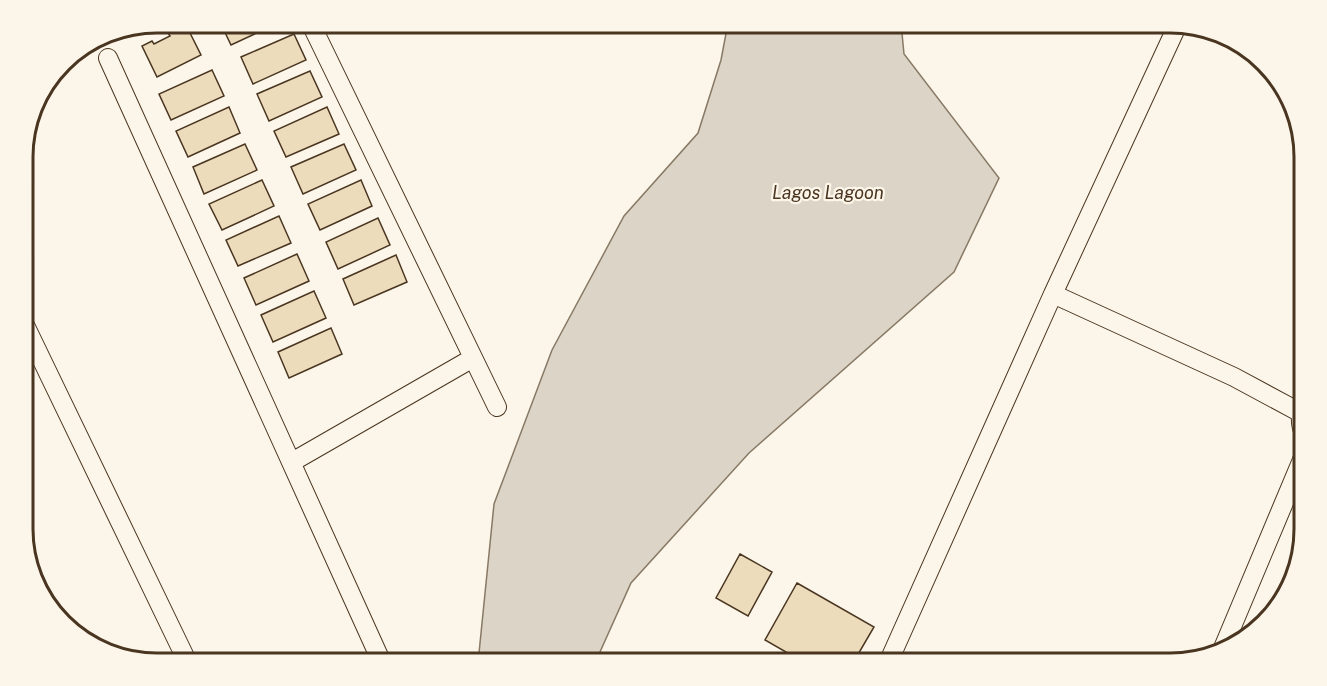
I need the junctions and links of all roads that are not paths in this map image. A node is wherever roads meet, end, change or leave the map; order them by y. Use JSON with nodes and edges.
{"nodes":[{"id":1,"x":321,"y":33,"type":"edge"},
{"id":2,"x":1174,"y":33,"type":"edge"},
{"id":3,"x":108,"y":58,"type":"dead end"},
{"id":4,"x":1053,"y":294,"type":"junction"},
{"id":5,"x":33,"y":342,"type":"edge"},
{"id":6,"x":473,"y":358,"type":"junction"},
{"id":7,"x":1294,"y":406,"type":"edge"},
{"id":8,"x":497,"y":407,"type":"dead end"},
{"id":9,"x":292,"y":462,"type":"junction"},
{"id":10,"x":1294,"y":479,"type":"edge"},
{"id":11,"x":1227,"y":639,"type":"edge"},
{"id":12,"x":184,"y":653,"type":"edge"},
{"id":13,"x":378,"y":653,"type":"edge"},
{"id":14,"x":892,"y":653,"type":"edge"}],
"edges":[{"from":1,"to":6,"type":"street"},
{"from":2,"to":4,"type":"street"},
{"from":3,"to":9,"type":"street"},
{"from":4,"to":7,"type":"street"},
{"from":4,"to":14,"type":"street"},
{"from":5,"to":12,"type":"street"},
{"from":6,"to":8,"type":"street"},
{"from":6,"to":9,"type":"street"},
{"from":9,"to":13,"type":"street"},
{"from":10,"to":11,"type":"street"}]}
